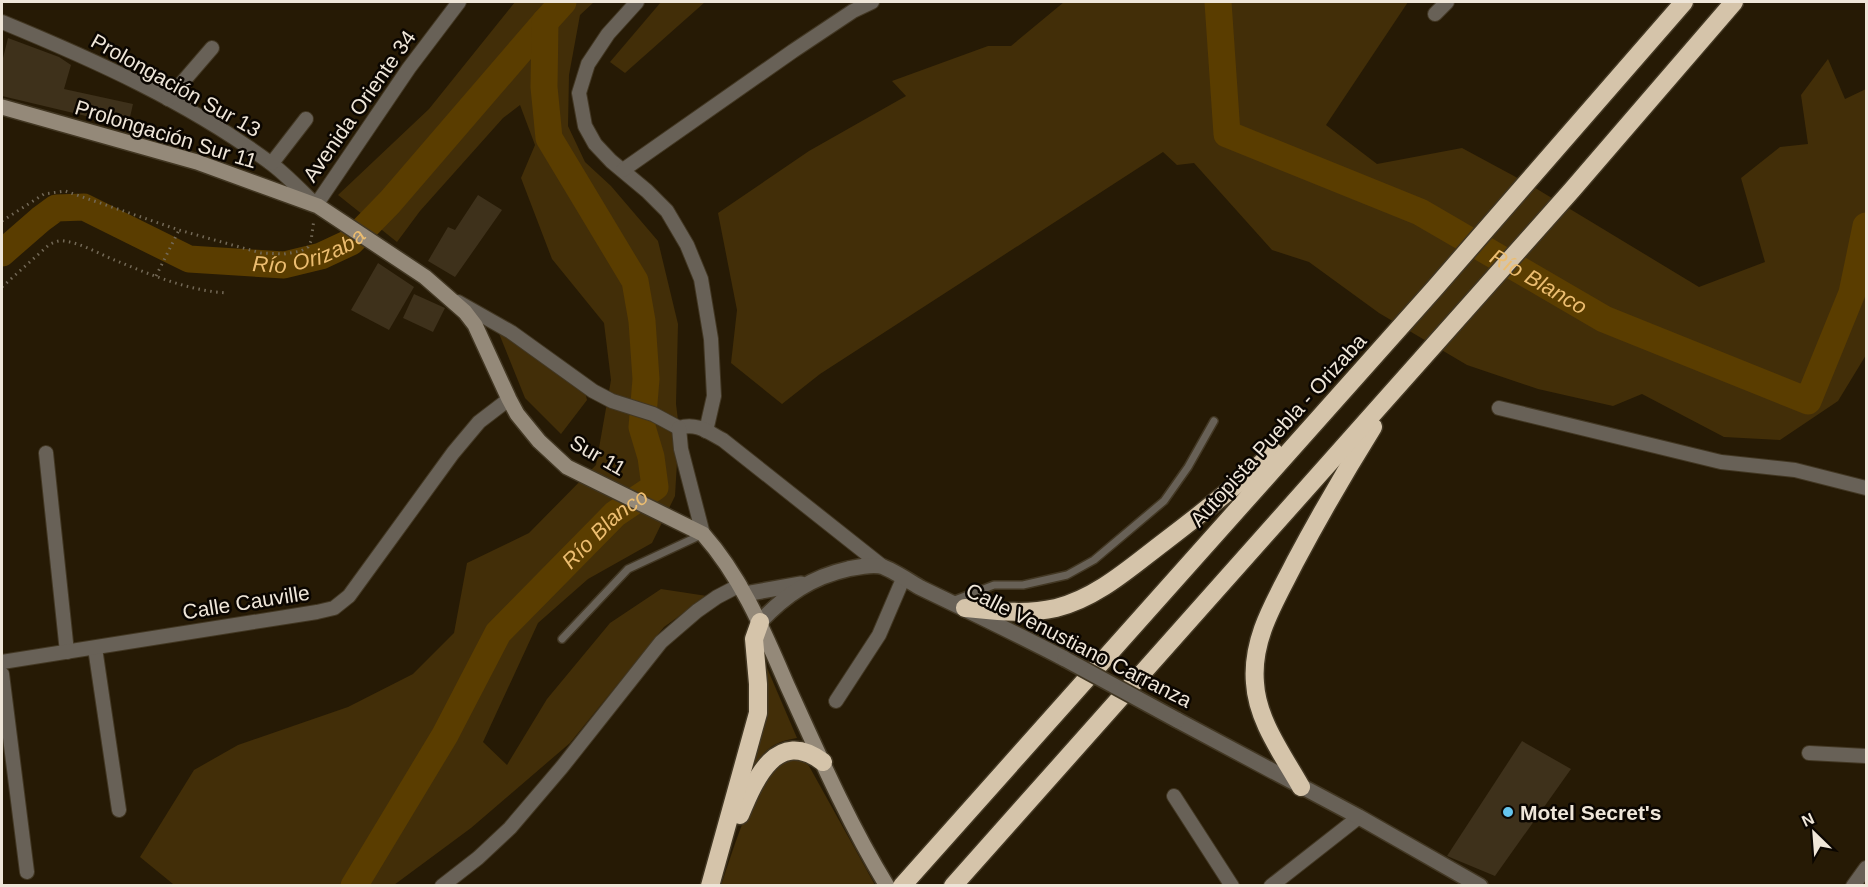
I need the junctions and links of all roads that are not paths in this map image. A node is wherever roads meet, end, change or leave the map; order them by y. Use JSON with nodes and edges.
{"nodes":[{"id":1,"x":459,"y":2,"type":"edge"},
{"id":2,"x":637,"y":2,"type":"edge"},
{"id":3,"x":872,"y":2,"type":"edge"},
{"id":4,"x":1447,"y":2,"type":"edge"},
{"id":5,"x":1684,"y":2,"type":"edge"},
{"id":6,"x":1734,"y":2,"type":"edge"},
{"id":7,"x":1435,"y":14,"type":"dead end"},
{"id":8,"x":2,"y":22,"type":"edge"},
{"id":9,"x":212,"y":48,"type":"dead end"},
{"id":10,"x":168,"y":99,"type":"junction"},
{"id":11,"x":2,"y":107,"type":"edge"},
{"id":12,"x":306,"y":119,"type":"dead end"},
{"id":13,"x":272,"y":163,"type":"junction"},
{"id":14,"x":623,"y":170,"type":"junction"},
{"id":15,"x":317,"y":206,"type":"junction"},
{"id":16,"x":450,"y":297,"type":"junction"},
{"id":17,"x":1352,"y":379,"type":"junction"},
{"id":18,"x":1401,"y":382,"type":"junction"},
{"id":19,"x":509,"y":399,"type":"junction"},
{"id":20,"x":1499,"y":408,"type":"dead end"},
{"id":21,"x":1214,"y":421,"type":"dead end"},
{"id":22,"x":677,"y":427,"type":"junction"},
{"id":23,"x":706,"y":431,"type":"junction"},
{"id":24,"x":46,"y":453,"type":"dead end"},
{"id":25,"x":1866,"y":488,"type":"edge"},
{"id":26,"x":703,"y":534,"type":"junction"},
{"id":27,"x":882,"y":566,"type":"junction"},
{"id":28,"x":903,"y":579,"type":"junction"},
{"id":29,"x":807,"y":583,"type":"junction"},
{"id":30,"x":743,"y":589,"type":"junction"},
{"id":31,"x":957,"y":605,"type":"junction"},
{"id":32,"x":760,"y":622,"type":"junction"},
{"id":33,"x":562,"y":639,"type":"dead end"},
{"id":34,"x":95,"y":648,"type":"junction"},
{"id":35,"x":67,"y":652,"type":"junction"},
{"id":36,"x":2,"y":662,"type":"edge"},
{"id":37,"x":2,"y":674,"type":"edge"},
{"id":38,"x":836,"y":701,"type":"dead end"},
{"id":39,"x":1809,"y":753,"type":"dead end"},
{"id":40,"x":1866,"y":756,"type":"edge"},
{"id":41,"x":823,"y":762,"type":"junction"},
{"id":42,"x":1301,"y":787,"type":"junction"},
{"id":43,"x":1174,"y":796,"type":"dead end"},
{"id":44,"x":119,"y":810,"type":"dead end"},
{"id":45,"x":1359,"y":817,"type":"junction"},
{"id":46,"x":1866,"y":868,"type":"edge"},
{"id":47,"x":27,"y":872,"type":"dead end"},
{"id":48,"x":442,"y":885,"type":"edge"},
{"id":49,"x":711,"y":885,"type":"edge"},
{"id":50,"x":887,"y":885,"type":"edge"},
{"id":51,"x":902,"y":885,"type":"edge"},
{"id":52,"x":953,"y":885,"type":"edge"},
{"id":53,"x":1232,"y":885,"type":"edge"},
{"id":54,"x":1271,"y":885,"type":"edge"},
{"id":55,"x":1480,"y":885,"type":"edge"},
{"id":56,"x":1853,"y":885,"type":"edge"}],
"edges":[{"from":1,"to":15,"type":"street","name":"Avenida Oriente 34"},
{"from":2,"to":14,"type":"street"},
{"from":3,"to":14,"type":"street"},
{"from":4,"to":7,"type":"street"},
{"from":5,"to":17,"type":"highway","name":"Autopista Puebla - Orizaba"},
{"from":6,"to":18,"type":"highway"},
{"from":8,"to":10,"type":"street","name":"Prolongación Sur 13"},
{"from":9,"to":10,"type":"street"},
{"from":10,"to":13,"type":"street","name":"Prolongación Sur 13"},
{"from":11,"to":15,"type":"main road","name":"Prolongación Sur 11"},
{"from":12,"to":13,"type":"street"},
{"from":13,"to":15,"type":"street","name":"Prolongación Sur 13"},
{"from":14,"to":23,"type":"street"},
{"from":15,"to":16,"type":"main road","name":"Sur 11"},
{"from":16,"to":19,"type":"main road","name":"Sur 11"},
{"from":16,"to":22,"type":"street"},
{"from":17,"to":31,"type":"highway"},
{"from":17,"to":51,"type":"highway","name":"Autopista Puebla - Orizaba"},
{"from":18,"to":42,"type":"highway"},
{"from":18,"to":52,"type":"highway"},
{"from":19,"to":26,"type":"main road","name":"Sur 11"},
{"from":19,"to":34,"type":"street","name":"Calle Cauville"},
{"from":20,"to":25,"type":"street"},
{"from":21,"to":31,"type":"lane"},
{"from":22,"to":23,"type":"street","name":"Calle Venustiano Carranza"},
{"from":22,"to":26,"type":"street"},
{"from":23,"to":27,"type":"street","name":"Calle Venustiano Carranza"},
{"from":24,"to":35,"type":"street"},
{"from":26,"to":30,"type":"main road","name":"Sur 11"},
{"from":26,"to":33,"type":"lane"},
{"from":27,"to":28,"type":"street","name":"Calle Venustiano Carranza"},
{"from":27,"to":29,"type":"street"},
{"from":28,"to":31,"type":"street","name":"Calle Venustiano Carranza"},
{"from":28,"to":38,"type":"street"},
{"from":29,"to":30,"type":"street"},
{"from":29,"to":32,"type":"street"},
{"from":30,"to":32,"type":"main road","name":"Sur 11"},
{"from":30,"to":48,"type":"street"},
{"from":31,"to":42,"type":"street","name":"Calle Venustiano Carranza","bridge":true},
{"from":32,"to":41,"type":"main road","name":"Sur 11"},
{"from":32,"to":49,"type":"highway"},
{"from":34,"to":35,"type":"street","name":"Calle Cauville"},
{"from":34,"to":44,"type":"street"},
{"from":35,"to":36,"type":"street","name":"Calle Cauville"},
{"from":37,"to":47,"type":"street"},
{"from":39,"to":40,"type":"street"},
{"from":41,"to":49,"type":"highway"},
{"from":41,"to":50,"type":"main road","name":"Sur 11"},
{"from":42,"to":45,"type":"street","name":"Calle Venustiano Carranza"},
{"from":43,"to":53,"type":"street"},
{"from":45,"to":54,"type":"street"},
{"from":45,"to":55,"type":"street","name":"Calle Venustiano Carranza"},
{"from":46,"to":56,"type":"street"}]}
